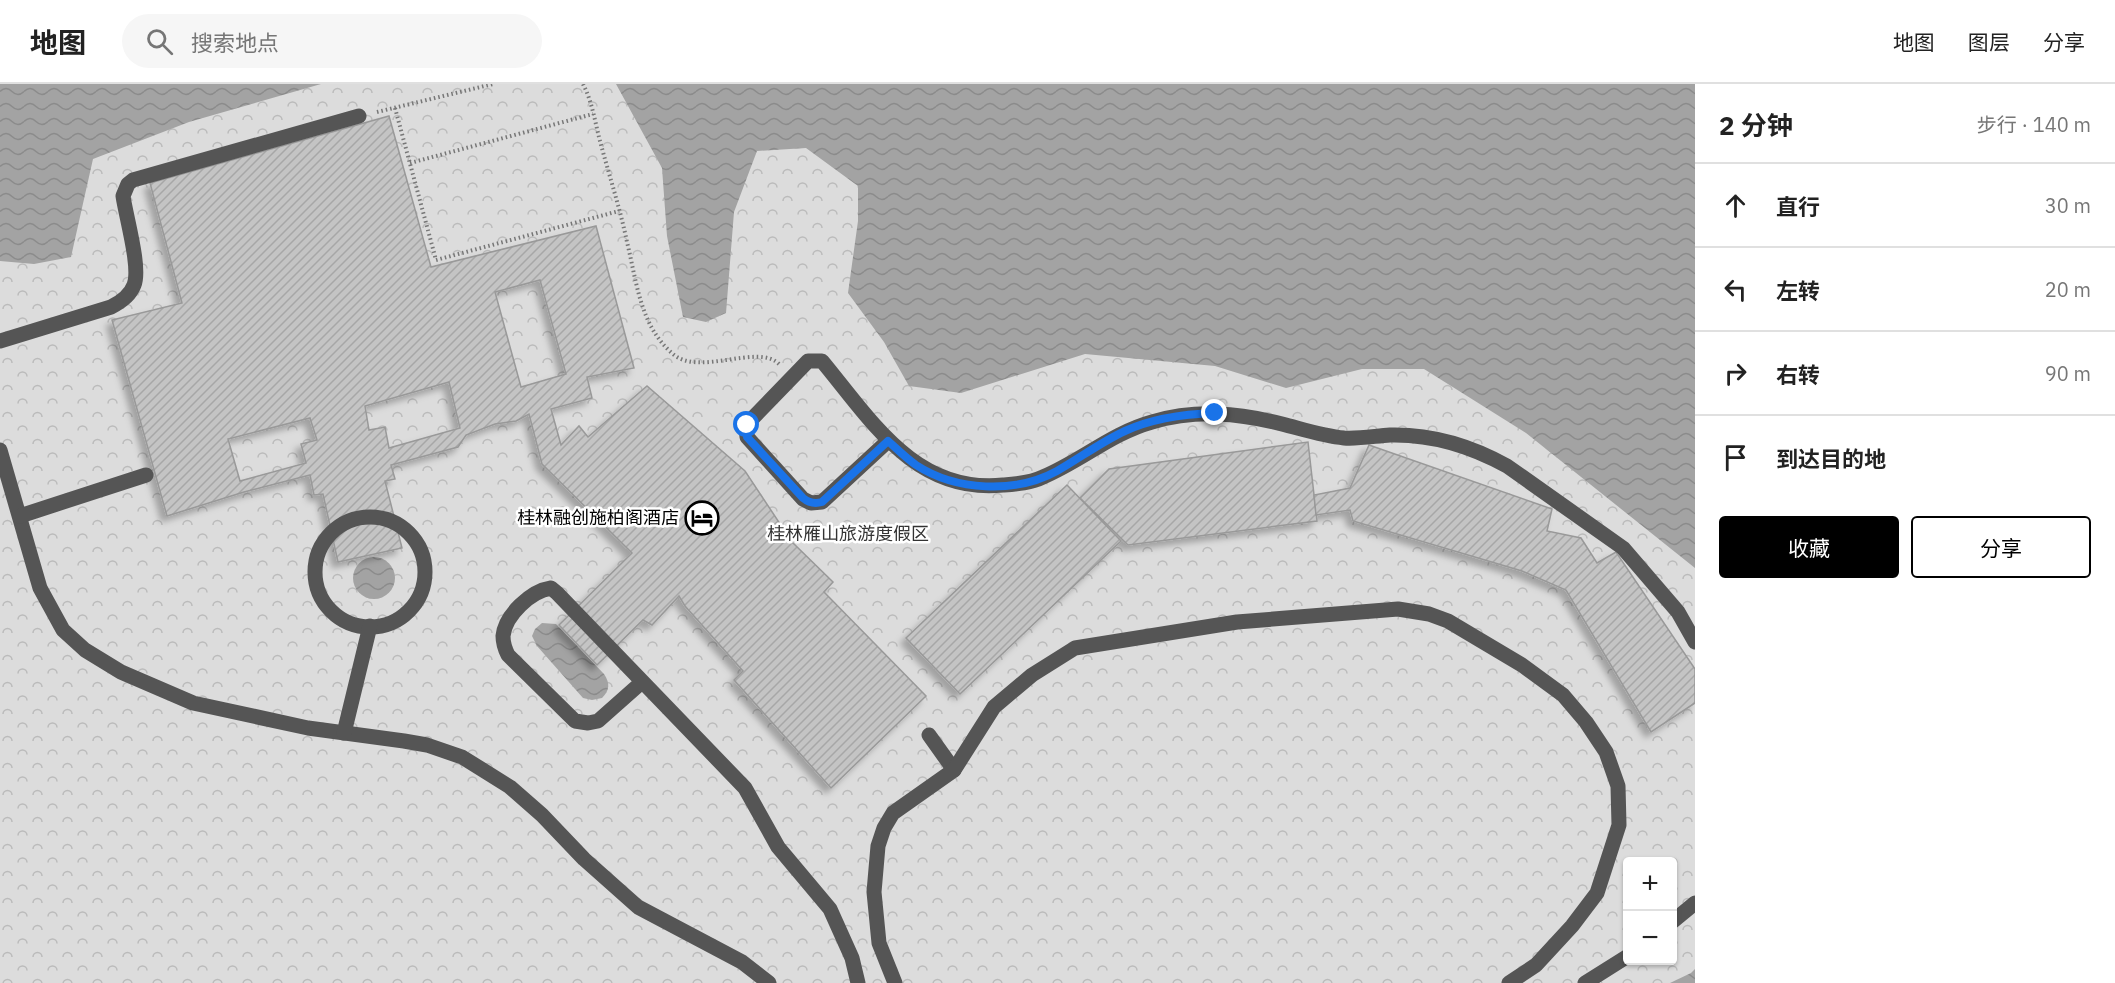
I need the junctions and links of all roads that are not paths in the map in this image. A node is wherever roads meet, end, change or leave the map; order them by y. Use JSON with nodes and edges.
{"nodes":[{"id":1,"x":359,"y":116,"type":"road end"},
{"id":2,"x":0,"y":341,"type":"edge"},
{"id":3,"x":888,"y":441,"type":"junction"},
{"id":4,"x":0,"y":450,"type":"edge"},
{"id":5,"x":146,"y":475,"type":"dead end"},
{"id":6,"x":20,"y":516,"type":"junction"},
{"id":7,"x":370,"y":626,"type":"junction"},
{"id":8,"x":1695,"y":642,"type":"edge"},
{"id":9,"x":642,"y":682,"type":"junction"},
{"id":10,"x":344,"y":733,"type":"junction"},
{"id":11,"x":929,"y":735,"type":"dead end"},
{"id":12,"x":954,"y":770,"type":"junction"},
{"id":13,"x":1695,"y":903,"type":"edge"},
{"id":14,"x":1677,"y":918,"type":"edge"},
{"id":15,"x":1623,"y":959,"type":"edge"},
{"id":16,"x":1513,"y":982,"type":"edge"},
{"id":17,"x":769,"y":983,"type":"edge"},
{"id":18,"x":858,"y":983,"type":"edge"},
{"id":19,"x":895,"y":983,"type":"edge"},
{"id":20,"x":1585,"y":983,"type":"edge"}],
"edges":[{"from":1,"to":2,"type":"lane"},
{"from":3,"to":3,"type":"lane"},
{"from":3,"to":8,"type":"lane"},
{"from":4,"to":6,"type":"lane"},
{"from":5,"to":6,"type":"lane"},
{"from":6,"to":10,"type":"lane"},
{"from":7,"to":7,"type":"lane"},
{"from":7,"to":10,"type":"lane"},
{"from":9,"to":9,"type":"lane"},
{"from":9,"to":18,"type":"lane"},
{"from":10,"to":17,"type":"lane"},
{"from":11,"to":12,"type":"lane"},
{"from":12,"to":16,"type":"lane"},
{"from":12,"to":19,"type":"lane"},
{"from":13,"to":14,"type":"lane"},
{"from":15,"to":20,"type":"lane"}]}
